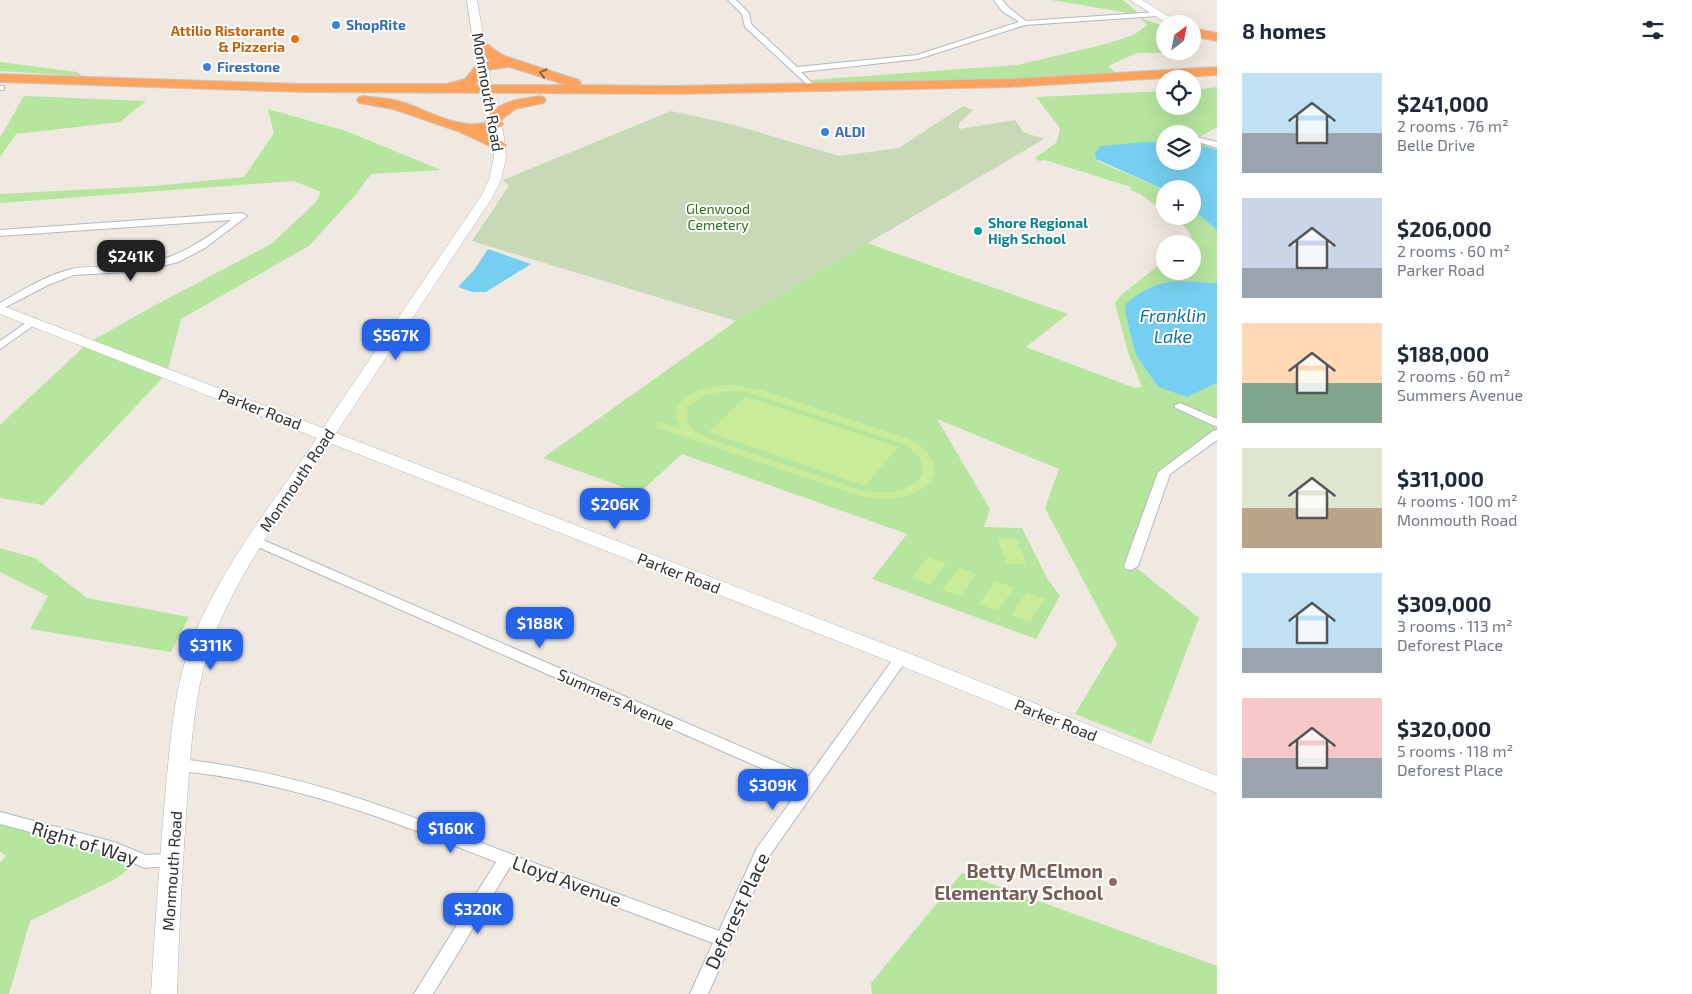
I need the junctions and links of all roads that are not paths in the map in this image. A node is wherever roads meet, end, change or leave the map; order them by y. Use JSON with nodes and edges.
{"nodes":[{"id":1,"x":472,"y":0,"type":"edge"},
{"id":2,"x":732,"y":0,"type":"edge"},
{"id":3,"x":998,"y":0,"type":"edge"},
{"id":4,"x":1136,"y":0,"type":"edge"},
{"id":5,"x":1157,"y":14,"type":"joint"},
{"id":6,"x":1024,"y":23,"type":"junction"},
{"id":7,"x":1201,"y":34,"type":"edge"},
{"id":8,"x":1201,"y":35,"type":"edge"},
{"id":9,"x":1217,"y":37,"type":"edge"},
{"id":10,"x":1217,"y":42,"type":"edge"},
{"id":11,"x":480,"y":45,"type":"junction"},
{"id":12,"x":509,"y":63,"type":"junction"},
{"id":13,"x":483,"y":66,"type":"junction"},
{"id":14,"x":795,"y":70,"type":"junction"},
{"id":15,"x":1217,"y":71,"type":"edge"},
{"id":16,"x":1217,"y":81,"type":"edge"},
{"id":17,"x":1201,"y":82,"type":"edge"},
{"id":18,"x":0,"y":85,"type":"edge"},
{"id":19,"x":1156,"y":86,"type":"edge"},
{"id":20,"x":813,"y":88,"type":"junction"},
{"id":21,"x":440,"y":89,"type":"junction"},
{"id":22,"x":624,"y":89,"type":"junction"},
{"id":23,"x":487,"y":94,"type":"junction"},
{"id":24,"x":358,"y":99,"type":"junction"},
{"id":25,"x":541,"y":100,"type":"junction"},
{"id":26,"x":494,"y":122,"type":"junction"},
{"id":27,"x":465,"y":129,"type":"junction"},
{"id":28,"x":1201,"y":140,"type":"edge"},
{"id":29,"x":498,"y":145,"type":"junction"},
{"id":30,"x":1217,"y":145,"type":"edge"},
{"id":31,"x":0,"y":233,"type":"edge"},
{"id":32,"x":0,"y":308,"type":"edge"},
{"id":33,"x":33,"y":321,"type":"junction"},
{"id":34,"x":0,"y":346,"type":"edge"},
{"id":35,"x":1180,"y":406,"type":"dead end"},
{"id":36,"x":1217,"y":422,"type":"edge"},
{"id":37,"x":1217,"y":434,"type":"edge"},
{"id":38,"x":327,"y":436,"type":"junction"},
{"id":39,"x":256,"y":541,"type":"junction"},
{"id":40,"x":1132,"y":566,"type":"dead end"},
{"id":41,"x":901,"y":658,"type":"junction"},
{"id":42,"x":180,"y":765,"type":"junction"},
{"id":43,"x":812,"y":784,"type":"junction"},
{"id":44,"x":1217,"y":785,"type":"edge"},
{"id":45,"x":0,"y":818,"type":"edge"},
{"id":46,"x":506,"y":859,"type":"junction"},
{"id":47,"x":171,"y":860,"type":"junction"},
{"id":48,"x":722,"y":939,"type":"junction"},
{"id":49,"x":164,"y":994,"type":"edge"},
{"id":50,"x":423,"y":994,"type":"edge"},
{"id":51,"x":699,"y":994,"type":"edge"}],
"edges":[{"from":1,"to":11,"type":"main road","name":"Monmouth Road"},
{"from":2,"to":14,"type":"street"},
{"from":3,"to":6,"type":"street"},
{"from":4,"to":5,"type":"main road"},
{"from":5,"to":6,"type":"street"},
{"from":6,"to":14,"type":"street"},
{"from":7,"to":9,"type":"highway"},
{"from":8,"to":10,"type":"main road"},
{"from":11,"to":12,"type":"highway"},
{"from":11,"to":13,"type":"main road","name":"Monmouth Road"},
{"from":12,"to":13,"type":"highway"},
{"from":22,"to":12,"type":"highway","one_way":true},
{"from":13,"to":21,"type":"highway"},
{"from":13,"to":23,"type":"main road","name":"Monmouth Road"},
{"from":14,"to":20,"type":"street"},
{"from":15,"to":20,"type":"highway"},
{"from":16,"to":17,"type":"highway"},
{"from":18,"to":21,"type":"highway"},
{"from":18,"to":24,"type":"highway"},
{"from":19,"to":25,"type":"highway"},
{"from":20,"to":22,"type":"highway"},
{"from":21,"to":23,"type":"highway"},
{"from":22,"to":23,"type":"highway"},
{"from":23,"to":24,"type":"highway"},
{"from":23,"to":25,"type":"highway"},
{"from":23,"to":26,"type":"main road","name":"Monmouth Road"},
{"from":24,"to":27,"type":"highway"},
{"from":25,"to":26,"type":"highway"},
{"from":26,"to":27,"type":"highway"},
{"from":26,"to":29,"type":"main road","name":"Monmouth Road"},
{"from":27,"to":29,"type":"highway"},
{"from":28,"to":30,"type":"street"},
{"from":29,"to":38,"type":"main road","name":"Monmouth Road"},
{"from":31,"to":32,"type":"street"},
{"from":32,"to":33,"type":"main road","name":"Parker Road"},
{"from":33,"to":34,"type":"street"},
{"from":33,"to":38,"type":"main road","name":"Parker Road"},
{"from":35,"to":36,"type":"street"},
{"from":37,"to":40,"type":"street"},
{"from":38,"to":39,"type":"main road","name":"Monmouth Road"},
{"from":38,"to":41,"type":"main road","name":"Parker Road"},
{"from":39,"to":42,"type":"main road","name":"Monmouth Road"},
{"from":39,"to":43,"type":"street","name":"Summers Avenue"},
{"from":41,"to":43,"type":"street","name":"Deforest Place"},
{"from":41,"to":44,"type":"main road","name":"Parker Road"},
{"from":42,"to":46,"type":"street","name":"Lloyd Avenue"},
{"from":42,"to":47,"type":"main road","name":"Monmouth Road"},
{"from":43,"to":48,"type":"street","name":"Deforest Place"},
{"from":45,"to":47,"type":"street","name":"Right of Way"},
{"from":46,"to":48,"type":"street","name":"Lloyd Avenue"},
{"from":46,"to":50,"type":"street"},
{"from":47,"to":49,"type":"main road","name":"Monmouth Road"},
{"from":48,"to":51,"type":"street","name":"Deforest Place"}]}
